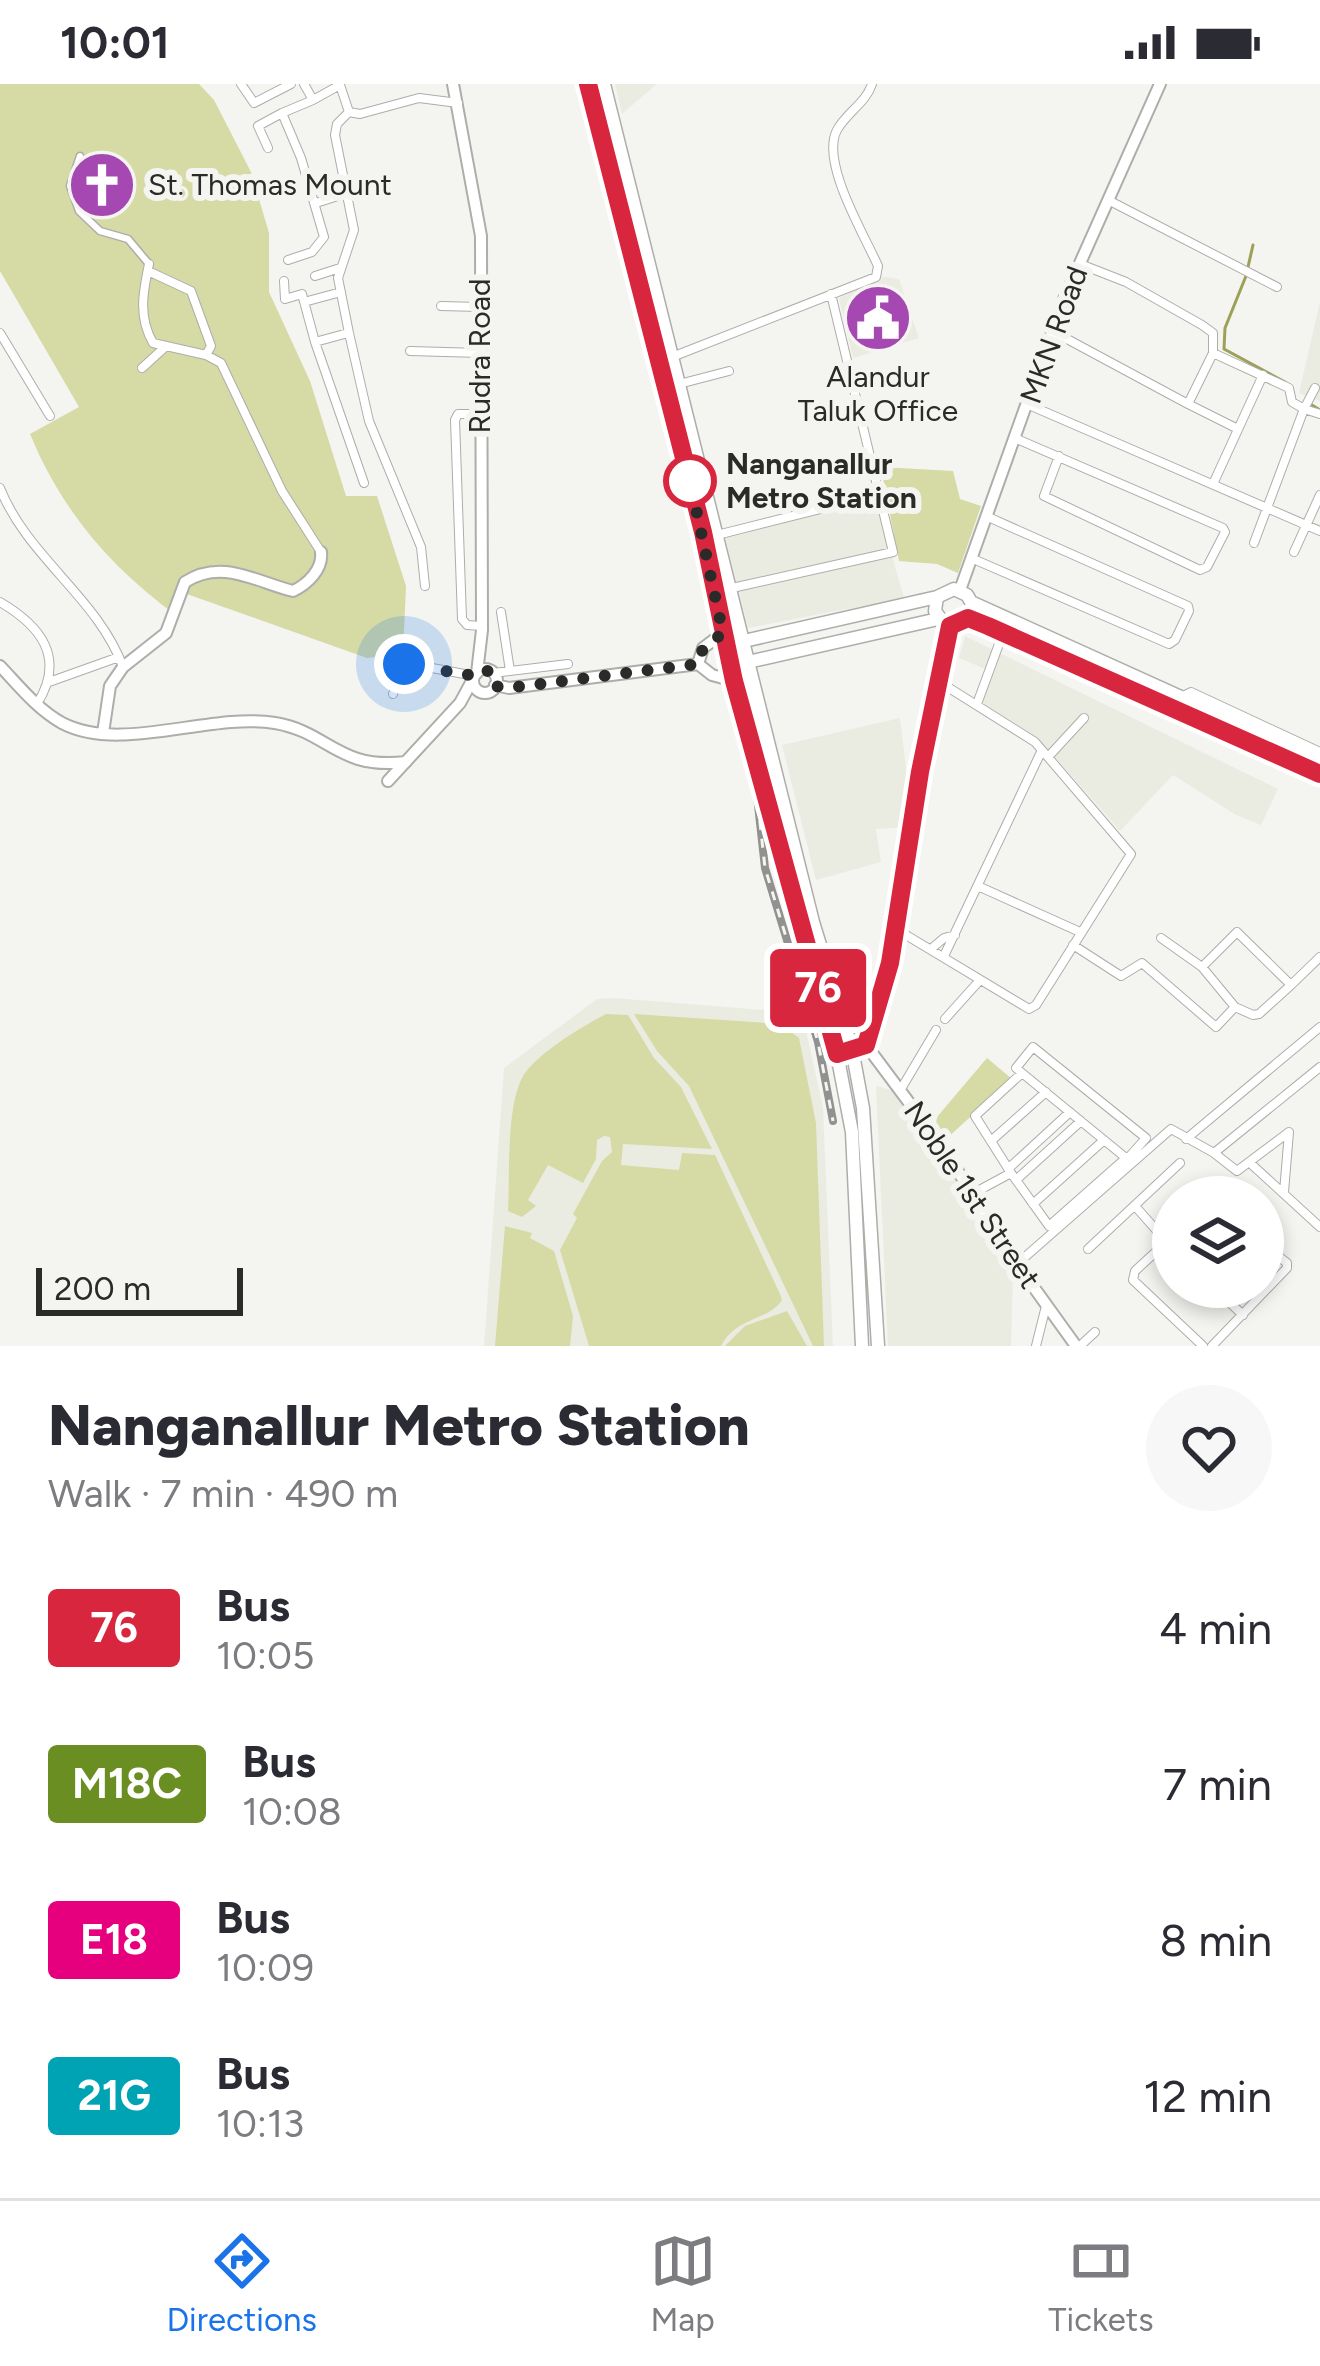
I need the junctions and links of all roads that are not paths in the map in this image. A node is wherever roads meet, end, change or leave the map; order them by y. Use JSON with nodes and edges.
{"nodes":[{"id":1,"x":241,"y":84,"type":"edge"},
{"id":2,"x":291,"y":84,"type":"edge"},
{"id":3,"x":304,"y":84,"type":"edge"},
{"id":4,"x":340,"y":84,"type":"edge"},
{"id":5,"x":454,"y":84,"type":"edge"},
{"id":6,"x":588,"y":84,"type":"edge"},
{"id":7,"x":872,"y":84,"type":"edge"},
{"id":8,"x":1160,"y":84,"type":"edge"},
{"id":9,"x":606,"y":90,"type":"edge"},
{"id":10,"x":313,"y":100,"type":"junction"},
{"id":11,"x":591,"y":101,"type":"junction"},
{"id":12,"x":458,"y":103,"type":"junction"},
{"id":13,"x":349,"y":112,"type":"junction"},
{"id":14,"x":282,"y":113,"type":"junction"},
{"id":15,"x":268,"y":148,"type":"dead end"},
{"id":16,"x":80,"y":156,"type":"dead end"},
{"id":17,"x":347,"y":193,"type":"junction"},
{"id":18,"x":1108,"y":200,"type":"junction"},
{"id":19,"x":316,"y":203,"type":"junction"},
{"id":20,"x":288,"y":260,"type":"dead end"},
{"id":21,"x":1079,"y":263,"type":"junction"},
{"id":22,"x":148,"y":267,"type":"junction"},
{"id":23,"x":340,"y":268,"type":"junction"},
{"id":24,"x":315,"y":276,"type":"dead end"},
{"id":25,"x":284,"y":281,"type":"dead end"},
{"id":26,"x":1276,"y":287,"type":"dead end"},
{"id":27,"x":341,"y":292,"type":"junction"},
{"id":28,"x":831,"y":294,"type":"junction"},
{"id":29,"x":304,"y":302,"type":"junction"},
{"id":30,"x":441,"y":306,"type":"dead end"},
{"id":31,"x":480,"y":307,"type":"junction"},
{"id":32,"x":1054,"y":332,"type":"junction"},
{"id":33,"x":0,"y":333,"type":"edge"},
{"id":34,"x":349,"y":333,"type":"junction"},
{"id":35,"x":315,"y":342,"type":"junction"},
{"id":36,"x":165,"y":347,"type":"junction"},
{"id":37,"x":410,"y":351,"type":"dead end"},
{"id":38,"x":480,"y":353,"type":"junction"},
{"id":39,"x":1213,"y":353,"type":"junction"},
{"id":40,"x":206,"y":355,"type":"junction"},
{"id":41,"x":672,"y":357,"type":"junction"},
{"id":42,"x":142,"y":368,"type":"dead end"},
{"id":43,"x":729,"y":371,"type":"dead end"},
{"id":44,"x":1263,"y":375,"type":"junction"},
{"id":45,"x":679,"y":384,"type":"junction"},
{"id":46,"x":1316,"y":388,"type":"dead end"},
{"id":47,"x":1188,"y":404,"type":"junction"},
{"id":48,"x":1029,"y":405,"type":"junction"},
{"id":49,"x":1304,"y":409,"type":"junction"},
{"id":50,"x":479,"y":414,"type":"junction"},
{"id":51,"x":1320,"y":414,"type":"edge"},
{"id":52,"x":50,"y":416,"type":"dead end"},
{"id":53,"x":1238,"y":429,"type":"junction"},
{"id":54,"x":1017,"y":439,"type":"junction"},
{"id":55,"x":1059,"y":457,"type":"junction"},
{"id":56,"x":364,"y":483,"type":"dead end"},
{"id":57,"x":1213,"y":484,"type":"junction"},
{"id":58,"x":0,"y":488,"type":"edge"},
{"id":59,"x":880,"y":494,"type":"junction"},
{"id":60,"x":1320,"y":495,"type":"edge"},
{"id":61,"x":1268,"y":508,"type":"junction"},
{"id":62,"x":986,"y":516,"type":"junction"},
{"id":63,"x":1307,"y":525,"type":"junction"},
{"id":64,"x":1320,"y":531,"type":"edge"},
{"id":65,"x":717,"y":535,"type":"junction"},
{"id":66,"x":1254,"y":543,"type":"dead end"},
{"id":67,"x":460,"y":546,"type":"junction"},
{"id":68,"x":481,"y":546,"type":"junction"},
{"id":69,"x":321,"y":552,"type":"joint"},
{"id":70,"x":1294,"y":552,"type":"dead end"},
{"id":71,"x":971,"y":557,"type":"junction"},
{"id":72,"x":425,"y":586,"type":"dead end"},
{"id":73,"x":732,"y":588,"type":"junction"},
{"id":74,"x":960,"y":590,"type":"junction"},
{"id":75,"x":937,"y":597,"type":"junction"},
{"id":76,"x":0,"y":602,"type":"edge"},
{"id":77,"x":971,"y":602,"type":"junction"},
{"id":78,"x":501,"y":612,"type":"dead end"},
{"id":79,"x":968,"y":618,"type":"junction"},
{"id":80,"x":944,"y":622,"type":"junction"},
{"id":81,"x":482,"y":628,"type":"junction"},
{"id":82,"x":723,"y":633,"type":"junction"},
{"id":83,"x":744,"y":641,"type":"junction"},
{"id":84,"x":999,"y":644,"type":"dead end"},
{"id":85,"x":121,"y":662,"type":"junction"},
{"id":86,"x":748,"y":662,"type":"junction"},
{"id":87,"x":568,"y":664,"type":"dead end"},
{"id":88,"x":698,"y":664,"type":"junction"},
{"id":89,"x":0,"y":666,"type":"edge"},
{"id":90,"x":510,"y":671,"type":"junction"},
{"id":91,"x":475,"y":676,"type":"junction"},
{"id":92,"x":493,"y":677,"type":"junction"},
{"id":93,"x":734,"y":681,"type":"junction"},
{"id":94,"x":938,"y":681,"type":"junction"},
{"id":95,"x":49,"y":682,"type":"junction"},
{"id":96,"x":481,"y":692,"type":"junction"},
{"id":97,"x":394,"y":694,"type":"dead end"},
{"id":98,"x":1176,"y":701,"type":"junction"},
{"id":99,"x":460,"y":703,"type":"junction"},
{"id":100,"x":38,"y":704,"type":"junction"},
{"id":101,"x":977,"y":704,"type":"junction"},
{"id":102,"x":1084,"y":718,"type":"dead end"},
{"id":103,"x":103,"y":733,"type":"junction"},
{"id":104,"x":1045,"y":753,"type":"junction"},
{"id":105,"x":1320,"y":756,"type":"edge"},
{"id":106,"x":406,"y":762,"type":"junction"},
{"id":107,"x":1320,"y":774,"type":"edge"},
{"id":108,"x":388,"y":782,"type":"dead end"},
{"id":109,"x":980,"y":886,"type":"junction"},
{"id":110,"x":896,"y":929,"type":"junction"},
{"id":111,"x":1080,"y":932,"type":"junction"},
{"id":112,"x":955,"y":935,"type":"junction"},
{"id":113,"x":1161,"y":938,"type":"dead end"},
{"id":114,"x":1073,"y":945,"type":"junction"},
{"id":115,"x":931,"y":949,"type":"junction"},
{"id":116,"x":944,"y":956,"type":"junction"},
{"id":117,"x":1320,"y":957,"type":"edge"},
{"id":118,"x":1202,"y":967,"type":"junction"},
{"id":119,"x":980,"y":980,"type":"junction"},
{"id":120,"x":1291,"y":985,"type":"junction"},
{"id":121,"x":1234,"y":1007,"type":"junction"},
{"id":122,"x":945,"y":1019,"type":"dead end"},
{"id":123,"x":1320,"y":1027,"type":"edge"},
{"id":124,"x":936,"y":1030,"type":"dead end"},
{"id":125,"x":852,"y":1049,"type":"junction"},
{"id":126,"x":1320,"y":1067,"type":"edge"},
{"id":127,"x":1022,"y":1073,"type":"junction"},
{"id":128,"x":901,"y":1089,"type":"junction"},
{"id":129,"x":1046,"y":1093,"type":"junction"},
{"id":130,"x":1070,"y":1112,"type":"junction"},
{"id":131,"x":1081,"y":1121,"type":"junction"},
{"id":132,"x":859,"y":1130,"type":"junction"},
{"id":133,"x":1186,"y":1139,"type":"junction"},
{"id":134,"x":1104,"y":1140,"type":"junction"},
{"id":135,"x":991,"y":1141,"type":"junction"},
{"id":136,"x":1214,"y":1153,"type":"junction"},
{"id":137,"x":1126,"y":1158,"type":"junction"},
{"id":138,"x":1180,"y":1162,"type":"dead end"},
{"id":139,"x":1249,"y":1162,"type":"junction"},
{"id":140,"x":1012,"y":1174,"type":"junction"},
{"id":141,"x":1265,"y":1176,"type":"edge"},
{"id":142,"x":1284,"y":1192,"type":"joint"},
{"id":143,"x":972,"y":1194,"type":"junction"},
{"id":144,"x":1033,"y":1204,"type":"junction"},
{"id":145,"x":1135,"y":1206,"type":"junction"},
{"id":146,"x":1152,"y":1223,"type":"edge"},
{"id":147,"x":1320,"y":1227,"type":"edge"},
{"id":148,"x":1088,"y":1250,"type":"dead end"},
{"id":149,"x":1152,"y":1257,"type":"edge"},
{"id":150,"x":1017,"y":1264,"type":"junction"},
{"id":151,"x":1152,"y":1297,"type":"edge"},
{"id":152,"x":1047,"y":1304,"type":"junction"},
{"id":153,"x":1164,"y":1308,"type":"edge"},
{"id":154,"x":1236,"y":1308,"type":"edge"},
{"id":155,"x":1250,"y":1308,"type":"edge"},
{"id":156,"x":1243,"y":1315,"type":"junction"},
{"id":157,"x":1095,"y":1333,"type":"dead end"},
{"id":158,"x":862,"y":1346,"type":"edge"},
{"id":159,"x":878,"y":1346,"type":"edge"},
{"id":160,"x":1036,"y":1346,"type":"edge"},
{"id":161,"x":1078,"y":1346,"type":"edge"},
{"id":162,"x":1207,"y":1346,"type":"edge"}],
"edges":[{"from":1,"to":2,"type":"street"},
{"from":3,"to":10,"type":"street"},
{"from":4,"to":10,"type":"street"},
{"from":4,"to":13,"type":"street"},
{"from":5,"to":12,"type":"street","name":"Rudra Road"},
{"from":6,"to":11,"type":"main road"},
{"from":7,"to":28,"type":"street"},
{"from":8,"to":18,"type":"street","name":"MKN Road"},
{"from":9,"to":11,"type":"main road"},
{"from":9,"to":41,"type":"main road"},
{"from":10,"to":14,"type":"street"},
{"from":11,"to":82,"type":"main road"},
{"from":12,"to":13,"type":"street"},
{"from":12,"to":31,"type":"street","name":"Rudra Road"},
{"from":13,"to":17,"type":"street"},
{"from":14,"to":15,"type":"street"},
{"from":14,"to":19,"type":"street"},
{"from":16,"to":22,"type":"street"},
{"from":17,"to":19,"type":"street"},
{"from":17,"to":23,"type":"street"},
{"from":18,"to":21,"type":"street","name":"MKN Road"},
{"from":18,"to":26,"type":"street"},
{"from":19,"to":20,"type":"street"},
{"from":21,"to":32,"type":"street","name":"MKN Road"},
{"from":21,"to":39,"type":"street"},
{"from":22,"to":36,"type":"street"},
{"from":22,"to":40,"type":"street"},
{"from":23,"to":24,"type":"street"},
{"from":23,"to":27,"type":"street"},
{"from":25,"to":29,"type":"street"},
{"from":27,"to":29,"type":"street"},
{"from":27,"to":34,"type":"street"},
{"from":28,"to":41,"type":"street"},
{"from":28,"to":59,"type":"street"},
{"from":29,"to":35,"type":"street"},
{"from":30,"to":31,"type":"street"},
{"from":31,"to":38,"type":"street","name":"Rudra Road"},
{"from":32,"to":47,"type":"street"},
{"from":32,"to":48,"type":"street","name":"MKN Road"},
{"from":33,"to":52,"type":"street"},
{"from":34,"to":35,"type":"street"},
{"from":34,"to":72,"type":"street"},
{"from":35,"to":56,"type":"street"},
{"from":36,"to":40,"type":"street"},
{"from":36,"to":42,"type":"street"},
{"from":37,"to":38,"type":"street"},
{"from":38,"to":50,"type":"street","name":"Rudra Road"},
{"from":39,"to":44,"type":"street"},
{"from":39,"to":47,"type":"street"},
{"from":40,"to":69,"type":"street"},
{"from":41,"to":45,"type":"main road"},
{"from":43,"to":45,"type":"street"},
{"from":44,"to":49,"type":"street"},
{"from":44,"to":53,"type":"street"},
{"from":45,"to":65,"type":"main road"},
{"from":46,"to":49,"type":"street"},
{"from":47,"to":53,"type":"street"},
{"from":48,"to":54,"type":"street","name":"MKN Road"},
{"from":48,"to":57,"type":"street"},
{"from":49,"to":51,"type":"street"},
{"from":49,"to":61,"type":"street"},
{"from":50,"to":67,"type":"street"},
{"from":50,"to":68,"type":"street","name":"Rudra Road"},
{"from":53,"to":57,"type":"street"},
{"from":54,"to":55,"type":"street"},
{"from":54,"to":62,"type":"street","name":"MKN Road"},
{"from":55,"to":55,"type":"street"},
{"from":57,"to":61,"type":"street"},
{"from":58,"to":85,"type":"street"},
{"from":59,"to":65,"type":"street"},
{"from":59,"to":73,"type":"street"},
{"from":60,"to":63,"type":"street"},
{"from":61,"to":63,"type":"street"},
{"from":61,"to":66,"type":"street"},
{"from":62,"to":71,"type":"street","name":"MKN Road"},
{"from":62,"to":71,"type":"street"},
{"from":63,"to":64,"type":"street"},
{"from":63,"to":70,"type":"street"},
{"from":65,"to":73,"type":"main road"},
{"from":67,"to":68,"type":"street"},
{"from":67,"to":81,"type":"street"},
{"from":68,"to":81,"type":"street","name":"Rudra Road"},
{"from":69,"to":85,"type":"street"},
{"from":71,"to":74,"type":"street","name":"MKN Road"},
{"from":73,"to":83,"type":"main road"},
{"from":74,"to":75,"type":"main road"},
{"from":74,"to":77,"type":"main road"},
{"from":75,"to":80,"type":"main road"},
{"from":75,"to":83,"type":"main road"},
{"from":76,"to":95,"type":"street"},
{"from":77,"to":79,"type":"main road"},
{"from":77,"to":98,"type":"main road"},
{"from":78,"to":90,"type":"street"},
{"from":79,"to":80,"type":"main road"},
{"from":79,"to":98,"type":"main road"},
{"from":80,"to":86,"type":"main road"},
{"from":80,"to":94,"type":"street"},
{"from":81,"to":91,"type":"street","name":"Rudra Road"},
{"from":81,"to":92,"type":"street","name":"Rudra Road"},
{"from":82,"to":88,"type":"street"},
{"from":82,"to":93,"type":"main road"},
{"from":83,"to":86,"type":"main road"},
{"from":84,"to":101,"type":"street"},
{"from":85,"to":95,"type":"street"},
{"from":85,"to":103,"type":"street"},
{"from":86,"to":125,"type":"main road"},
{"from":87,"to":90,"type":"street"},
{"from":88,"to":92,"type":"street"},
{"from":88,"to":93,"type":"street"},
{"from":89,"to":100,"type":"street"},
{"from":90,"to":92,"type":"street"},
{"from":91,"to":92,"type":"street"},
{"from":91,"to":96,"type":"street"},
{"from":91,"to":97,"type":"street"},
{"from":91,"to":99,"type":"street"},
{"from":92,"to":96,"type":"street"},
{"from":93,"to":125,"type":"main road"},
{"from":94,"to":101,"type":"street"},
{"from":94,"to":110,"type":"street"},
{"from":95,"to":100,"type":"street"},
{"from":96,"to":99,"type":"street"},
{"from":98,"to":105,"type":"main road"},
{"from":98,"to":107,"type":"main road"},
{"from":99,"to":106,"type":"street"},
{"from":100,"to":103,"type":"street"},
{"from":101,"to":104,"type":"street"},
{"from":102,"to":104,"type":"street"},
{"from":103,"to":106,"type":"street"},
{"from":104,"to":109,"type":"street"},
{"from":104,"to":111,"type":"street"},
{"from":106,"to":108,"type":"street"},
{"from":109,"to":111,"type":"street"},
{"from":109,"to":112,"type":"street"},
{"from":110,"to":115,"type":"street"},
{"from":110,"to":125,"type":"street"},
{"from":111,"to":114,"type":"street"},
{"from":112,"to":115,"type":"street"},
{"from":112,"to":116,"type":"street"},
{"from":113,"to":118,"type":"street"},
{"from":114,"to":119,"type":"street"},
{"from":114,"to":121,"type":"street"},
{"from":115,"to":116,"type":"street"},
{"from":116,"to":119,"type":"street"},
{"from":117,"to":120,"type":"street"},
{"from":118,"to":120,"type":"street"},
{"from":118,"to":121,"type":"street"},
{"from":119,"to":122,"type":"street"},
{"from":120,"to":121,"type":"street"},
{"from":123,"to":133,"type":"street"},
{"from":124,"to":128,"type":"street"},
{"from":125,"to":128,"type":"street","name":"Noble 1st Street"},
{"from":125,"to":132,"type":"main road"},
{"from":126,"to":136,"type":"street"},
{"from":127,"to":129,"type":"street"},
{"from":127,"to":135,"type":"street"},
{"from":127,"to":137,"type":"street"},
{"from":128,"to":143,"type":"street","name":"Noble 1st Street"},
{"from":129,"to":130,"type":"street"},
{"from":129,"to":135,"type":"street"},
{"from":130,"to":131,"type":"street"},
{"from":130,"to":140,"type":"street"},
{"from":131,"to":134,"type":"street"},
{"from":131,"to":140,"type":"street"},
{"from":132,"to":158,"type":"main road"},
{"from":132,"to":159,"type":"main road"},
{"from":133,"to":136,"type":"street"},
{"from":133,"to":150,"type":"street"},
{"from":134,"to":137,"type":"street"},
{"from":134,"to":144,"type":"street"},
{"from":135,"to":140,"type":"street"},
{"from":136,"to":139,"type":"street"},
{"from":137,"to":144,"type":"street"},
{"from":138,"to":145,"type":"street"},
{"from":139,"to":141,"type":"street"},
{"from":139,"to":142,"type":"street"},
{"from":140,"to":143,"type":"street"},
{"from":140,"to":144,"type":"street"},
{"from":142,"to":147,"type":"street"},
{"from":143,"to":150,"type":"street","name":"Noble 1st Street"},
{"from":145,"to":146,"type":"street"},
{"from":145,"to":148,"type":"street"},
{"from":149,"to":151,"type":"street"},
{"from":150,"to":152,"type":"street","name":"Noble 1st Street"},
{"from":152,"to":160,"type":"street"},
{"from":152,"to":161,"type":"street","name":"Noble 1st Street"},
{"from":153,"to":162,"type":"street"},
{"from":154,"to":156,"type":"street"},
{"from":155,"to":156,"type":"street"},
{"from":156,"to":162,"type":"street"},
{"from":157,"to":161,"type":"street"}]}
